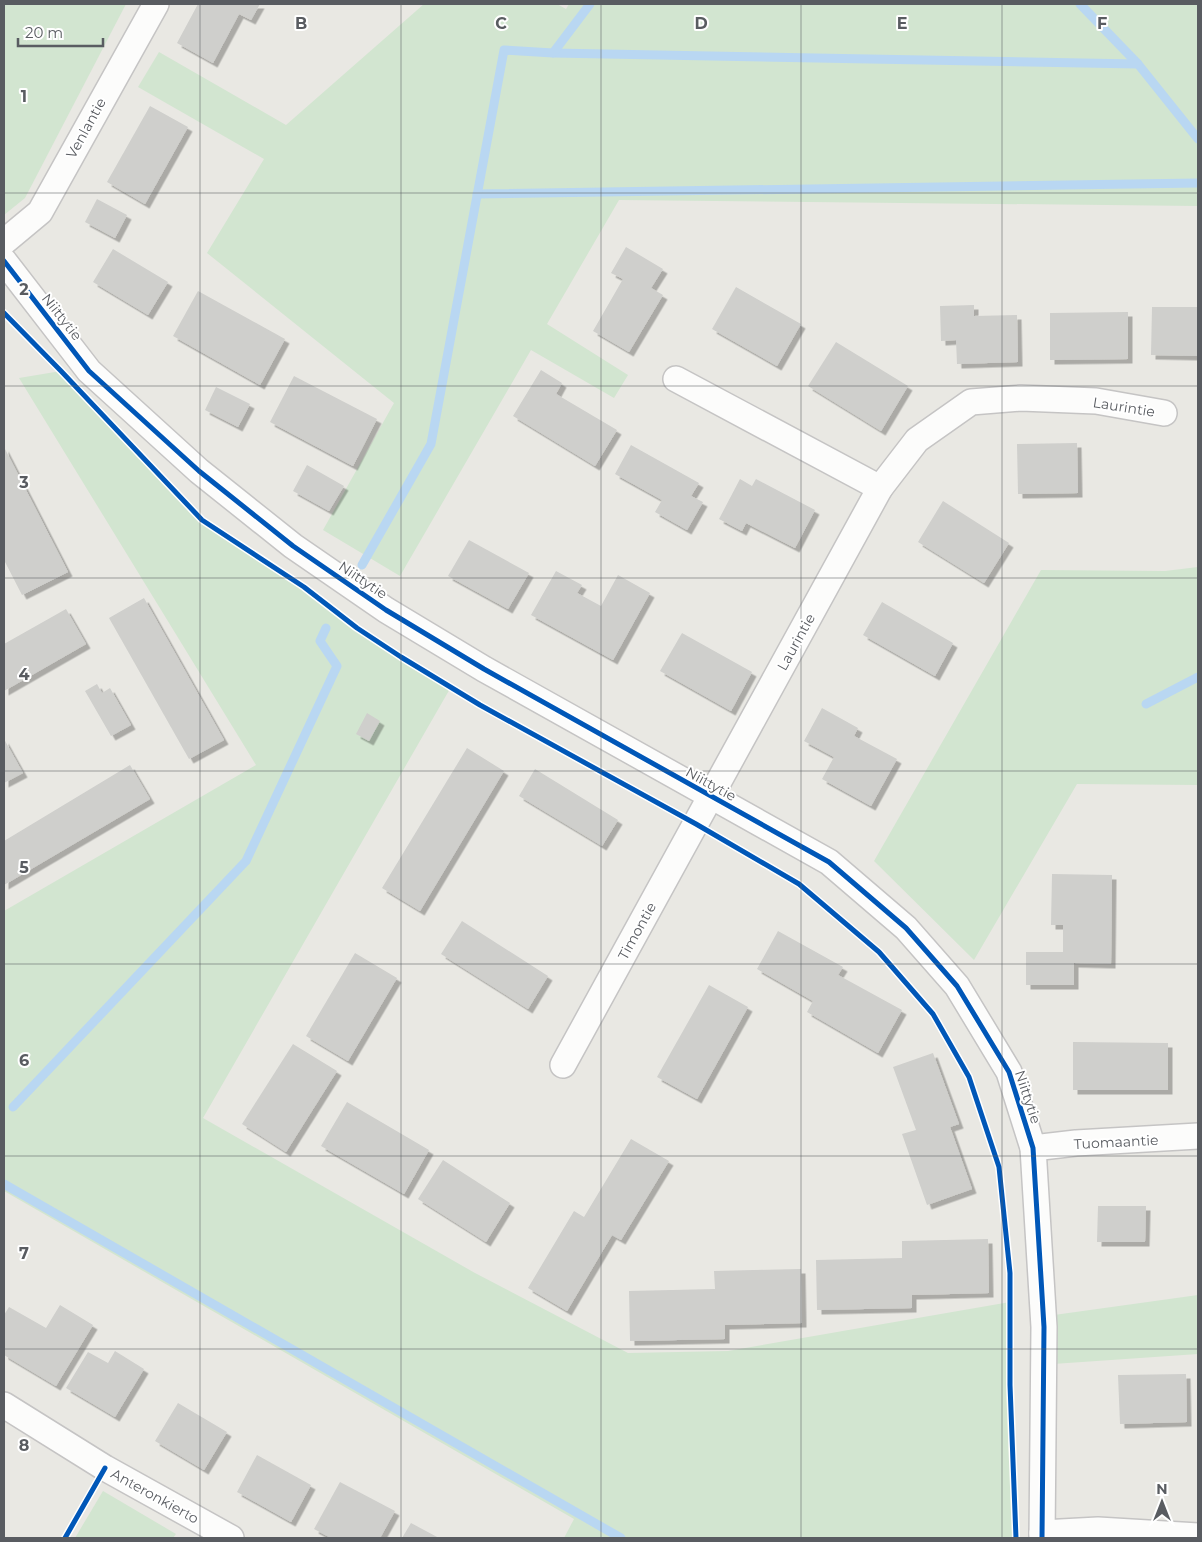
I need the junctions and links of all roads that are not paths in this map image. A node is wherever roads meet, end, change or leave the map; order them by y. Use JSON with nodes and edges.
{"nodes":[{"id":1,"x":156,"y":4,"type":"edge"},
{"id":2,"x":4,"y":242,"type":"edge"},
{"id":3,"x":4,"y":261,"type":"edge"},
{"id":4,"x":676,"y":379,"type":"dead end"},
{"id":5,"x":1164,"y":413,"type":"dead end"},
{"id":6,"x":880,"y":488,"type":"junction"},
{"id":7,"x":711,"y":797,"type":"junction"},
{"id":8,"x":563,"y":1065,"type":"dead end"},
{"id":9,"x":1198,"y":1136,"type":"edge"},
{"id":10,"x":1033,"y":1148,"type":"junction"},
{"id":11,"x":4,"y":1405,"type":"edge"},
{"id":12,"x":1042,"y":1536,"type":"edge"},
{"id":13,"x":1198,"y":1536,"type":"edge"},
{"id":14,"x":230,"y":1538,"type":"edge"}],
"edges":[{"from":1,"to":2,"type":"street","name":"Venlantie"},
{"from":3,"to":7,"type":"street","name":"Niittytie"},
{"from":4,"to":6,"type":"street"},
{"from":5,"to":6,"type":"street","name":"Laurintie"},
{"from":6,"to":7,"type":"street","name":"Laurintie"},
{"from":7,"to":8,"type":"street","name":"Timontie"},
{"from":7,"to":10,"type":"street","name":"Niittytie"},
{"from":9,"to":10,"type":"street","name":"Tuomaantie"},
{"from":10,"to":12,"type":"street","name":"Niittytie"},
{"from":11,"to":14,"type":"street","name":"Anteronkierto"},
{"from":12,"to":13,"type":"street"}]}
